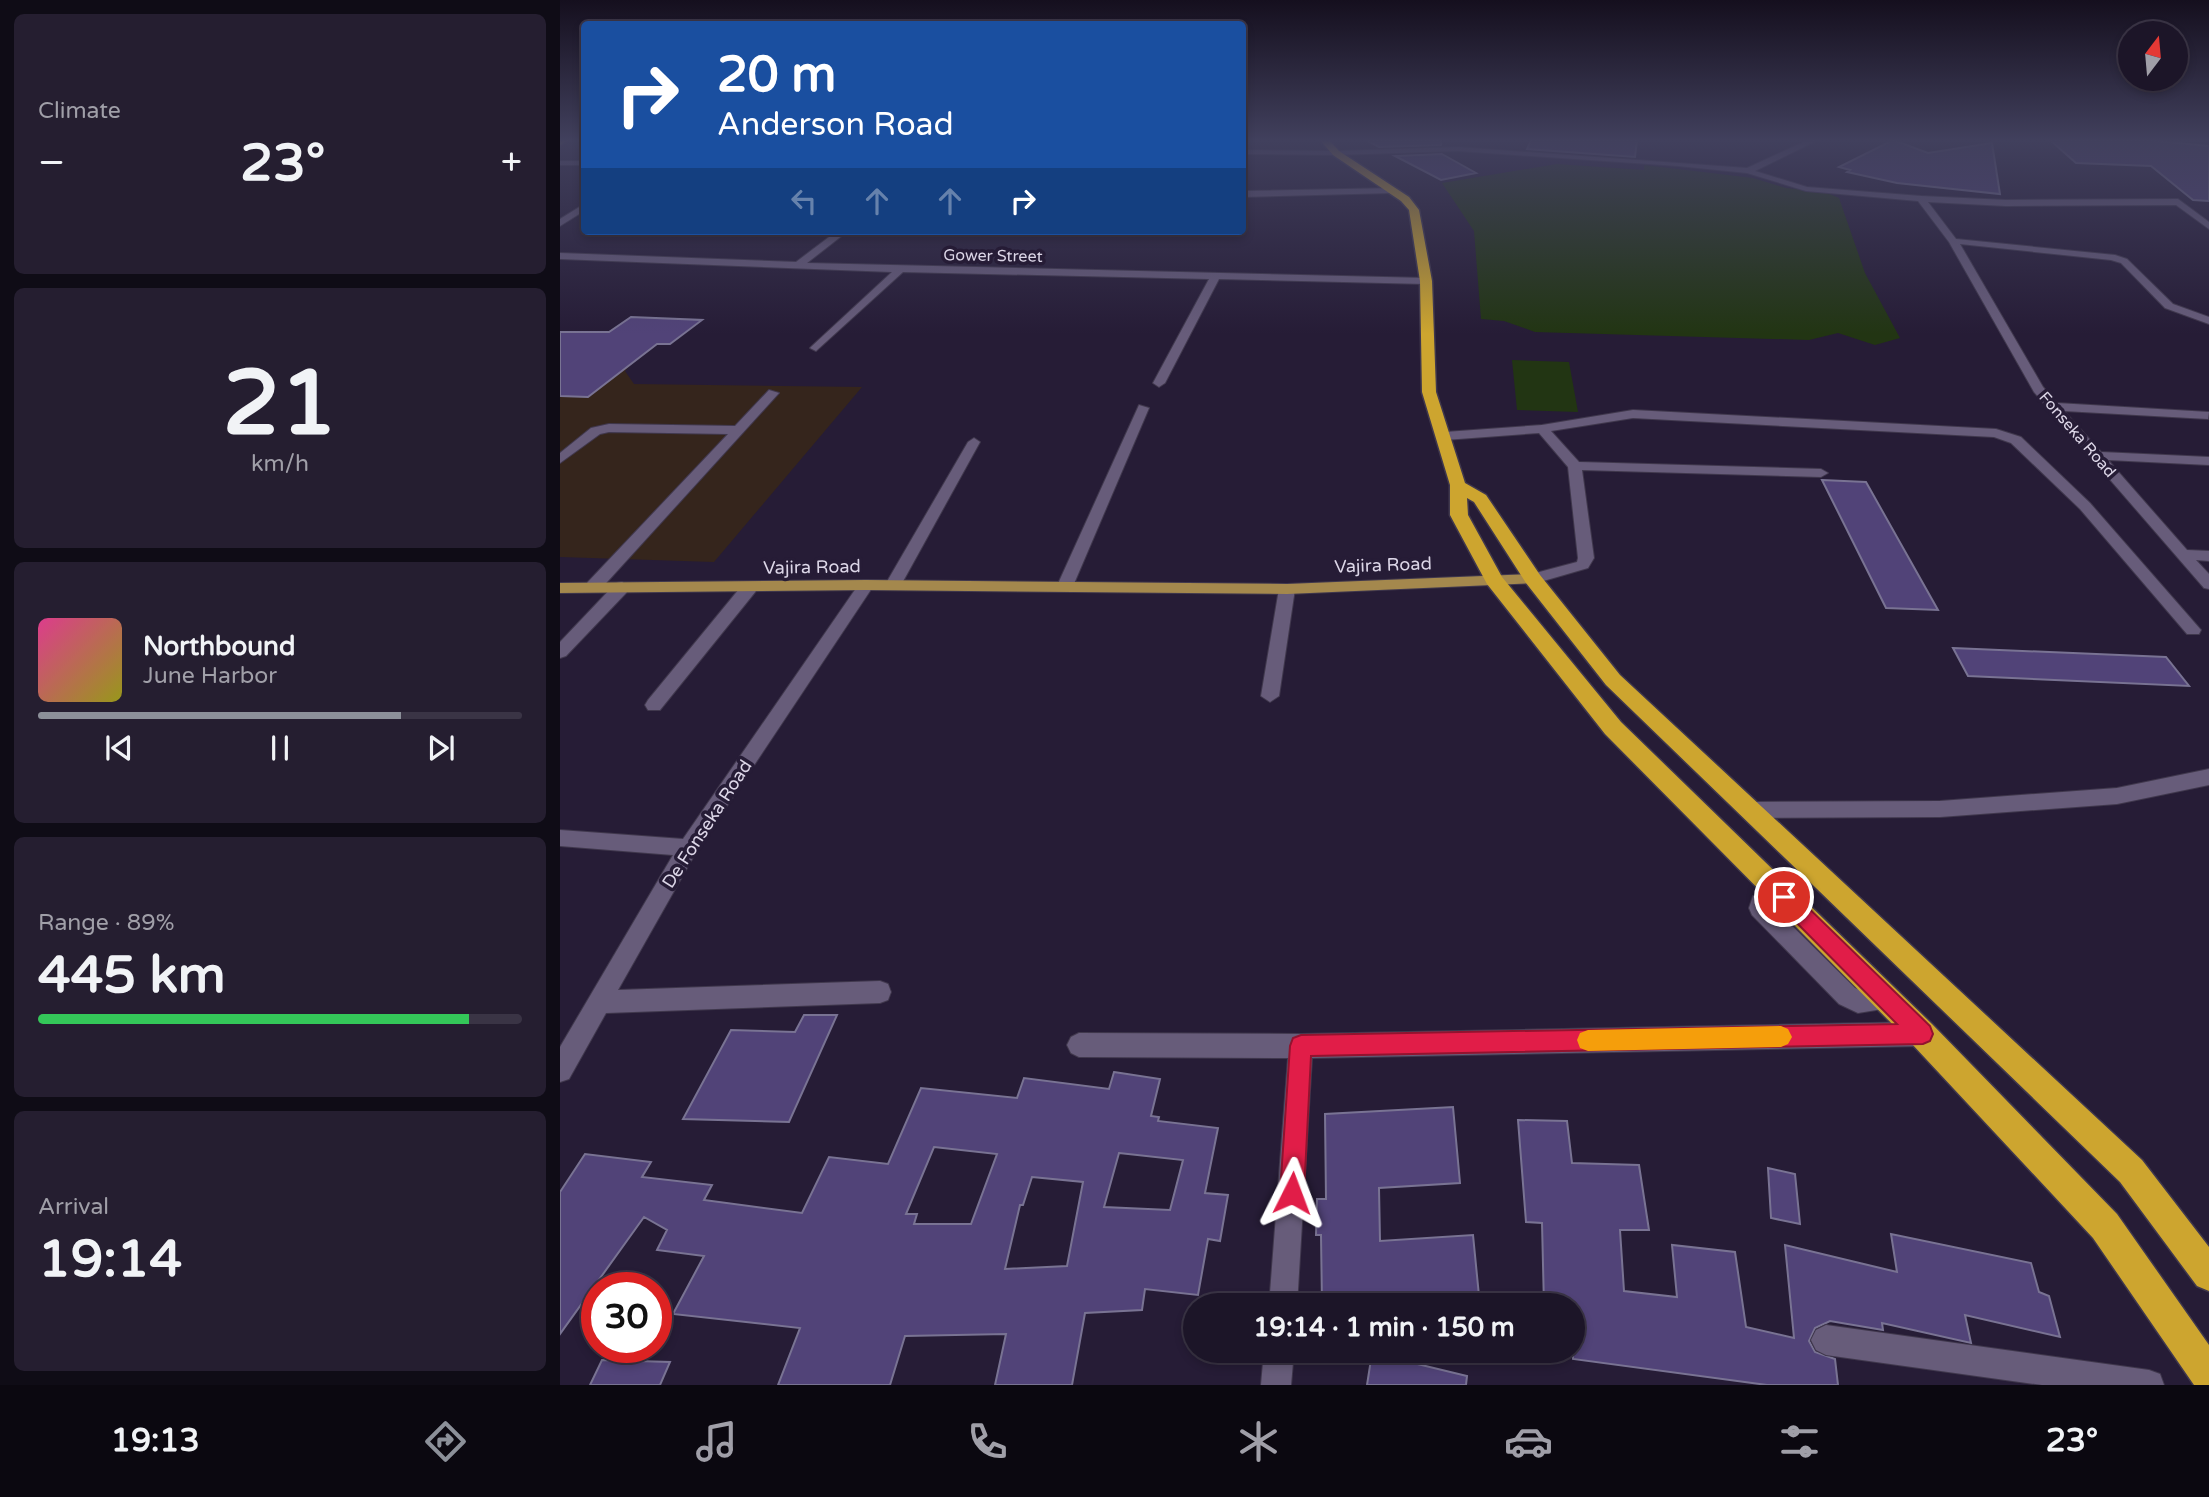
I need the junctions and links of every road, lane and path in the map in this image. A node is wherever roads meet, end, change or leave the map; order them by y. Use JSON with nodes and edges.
{"nodes":[{"id":1,"x":1407,"y":205,"type":"edge"},
{"id":2,"x":1925,"y":205,"type":"edge"},
{"id":3,"x":2181,"y":205,"type":"edge"},
{"id":4,"x":581,"y":210,"type":"edge"},
{"id":5,"x":560,"y":223,"type":"edge"},
{"id":6,"x":2209,"y":226,"type":"edge"},
{"id":7,"x":838,"y":235,"type":"edge"},
{"id":8,"x":1953,"y":241,"type":"junction"},
{"id":9,"x":560,"y":256,"type":"edge"},
{"id":10,"x":798,"y":265,"type":"junction"},
{"id":11,"x":901,"y":269,"type":"junction"},
{"id":12,"x":1216,"y":275,"type":"junction"},
{"id":13,"x":1426,"y":281,"type":"junction"},
{"id":14,"x":2209,"y":321,"type":"edge"},
{"id":15,"x":816,"y":348,"type":"dead end"},
{"id":16,"x":1159,"y":383,"type":"dead end"},
{"id":17,"x":773,"y":393,"type":"dead end"},
{"id":18,"x":2054,"y":407,"type":"junction"},
{"id":19,"x":1143,"y":408,"type":"dead end"},
{"id":20,"x":2208,"y":415,"type":"edge"},
{"id":21,"x":1542,"y":429,"type":"junction"},
{"id":22,"x":737,"y":430,"type":"junction"},
{"id":23,"x":1445,"y":436,"type":"junction"},
{"id":24,"x":974,"y":442,"type":"dead end"},
{"id":25,"x":2098,"y":456,"type":"junction"},
{"id":26,"x":560,"y":459,"type":"edge"},
{"id":27,"x":2209,"y":461,"type":"edge"},
{"id":28,"x":1575,"y":466,"type":"junction"},
{"id":29,"x":1821,"y":473,"type":"dead end"},
{"id":30,"x":1458,"y":485,"type":"junction"},
{"id":31,"x":2183,"y":554,"type":"junction"},
{"id":32,"x":2209,"y":556,"type":"edge"},
{"id":33,"x":1533,"y":579,"type":"junction"},
{"id":34,"x":1494,"y":580,"type":"junction"},
{"id":35,"x":2209,"y":584,"type":"edge"},
{"id":36,"x":866,"y":585,"type":"junction"},
{"id":37,"x":893,"y":585,"type":"junction"},
{"id":38,"x":1065,"y":586,"type":"junction"},
{"id":39,"x":622,"y":587,"type":"junction"},
{"id":40,"x":750,"y":587,"type":"junction"},
{"id":41,"x":560,"y":588,"type":"edge"},
{"id":42,"x":592,"y":588,"type":"junction"},
{"id":43,"x":1287,"y":589,"type":"junction"},
{"id":44,"x":2193,"y":630,"type":"dead end"},
{"id":45,"x":560,"y":652,"type":"edge"},
{"id":46,"x":1270,"y":695,"type":"dead end"},
{"id":47,"x":654,"y":705,"type":"dead end"},
{"id":48,"x":2209,"y":776,"type":"edge"},
{"id":49,"x":1749,"y":810,"type":"junction"},
{"id":50,"x":560,"y":838,"type":"edge"},
{"id":51,"x":688,"y":848,"type":"junction"},
{"id":52,"x":880,"y":992,"type":"dead end"},
{"id":53,"x":601,"y":1002,"type":"junction"},
{"id":54,"x":1923,"y":1034,"type":"junction"},
{"id":55,"x":1079,"y":1045,"type":"dead end"},
{"id":56,"x":1301,"y":1046,"type":"junction"},
{"id":57,"x":560,"y":1070,"type":"edge"},
{"id":58,"x":2209,"y":1274,"type":"edge"},
{"id":59,"x":1284,"y":1293,"type":"edge"},
{"id":60,"x":1826,"y":1340,"type":"dead end"},
{"id":61,"x":1278,"y":1363,"type":"edge"},
{"id":62,"x":2209,"y":1376,"type":"edge"},
{"id":63,"x":1276,"y":1385,"type":"edge"},
{"id":64,"x":2149,"y":1385,"type":"edge"}],
"edges":[{"from":1,"to":13,"type":"highway"},
{"from":2,"to":8,"type":"street","name":"Fonseka Road"},
{"from":3,"to":6,"type":"street"},
{"from":4,"to":5,"type":"street"},
{"from":7,"to":10,"type":"street"},
{"from":8,"to":14,"type":"street"},
{"from":8,"to":18,"type":"street","name":"Fonseka Road"},
{"from":9,"to":10,"type":"street","name":"Gower Street"},
{"from":10,"to":11,"type":"street","name":"Gower Street"},
{"from":11,"to":12,"type":"street","name":"Gower Street"},
{"from":11,"to":15,"type":"street"},
{"from":12,"to":13,"type":"street","name":"Gower Street"},
{"from":12,"to":16,"type":"street"},
{"from":13,"to":23,"type":"highway"},
{"from":17,"to":22,"type":"street"},
{"from":18,"to":20,"type":"street"},
{"from":18,"to":25,"type":"street","name":"Fonseka Road"},
{"from":19,"to":38,"type":"street"},
{"from":21,"to":23,"type":"street"},
{"from":21,"to":28,"type":"street"},
{"from":21,"to":44,"type":"street"},
{"from":22,"to":26,"type":"street"},
{"from":22,"to":42,"type":"street"},
{"from":23,"to":30,"type":"highway"},
{"from":24,"to":37,"type":"street"},
{"from":25,"to":27,"type":"street"},
{"from":25,"to":31,"type":"street","name":"Fonseka Road"},
{"from":28,"to":29,"type":"street"},
{"from":28,"to":33,"type":"street"},
{"from":30,"to":33,"type":"highway"},
{"from":30,"to":34,"type":"highway"},
{"from":31,"to":32,"type":"street"},
{"from":31,"to":35,"type":"street","name":"Fonseka Road"},
{"from":33,"to":34,"type":"main road","name":"Vajira Road"},
{"from":33,"to":49,"type":"highway"},
{"from":34,"to":43,"type":"main road","name":"Vajira Road"},
{"from":34,"to":54,"type":"highway"},
{"from":36,"to":37,"type":"main road","name":"Vajira Road"},
{"from":36,"to":40,"type":"main road","name":"Vajira Road"},
{"from":36,"to":51,"type":"street","name":"De Fonseka Road"},
{"from":37,"to":38,"type":"main road","name":"Vajira Road"},
{"from":38,"to":43,"type":"main road","name":"Vajira Road"},
{"from":39,"to":40,"type":"main road","name":"Vajira Road"},
{"from":39,"to":42,"type":"main road","name":"Vajira Road"},
{"from":39,"to":45,"type":"street"},
{"from":40,"to":47,"type":"street"},
{"from":41,"to":42,"type":"main road","name":"Vajira Road"},
{"from":43,"to":46,"type":"street"},
{"from":48,"to":49,"type":"street"},
{"from":49,"to":58,"type":"highway"},
{"from":50,"to":51,"type":"street"},
{"from":51,"to":53,"type":"street","name":"De Fonseka Road"},
{"from":52,"to":53,"type":"street"},
{"from":53,"to":57,"type":"street","name":"De Fonseka Road"},
{"from":54,"to":56,"type":"street"},
{"from":54,"to":62,"type":"highway"},
{"from":55,"to":56,"type":"street"},
{"from":56,"to":59,"type":"street"},
{"from":60,"to":64,"type":"street"},
{"from":61,"to":63,"type":"street"}]}
